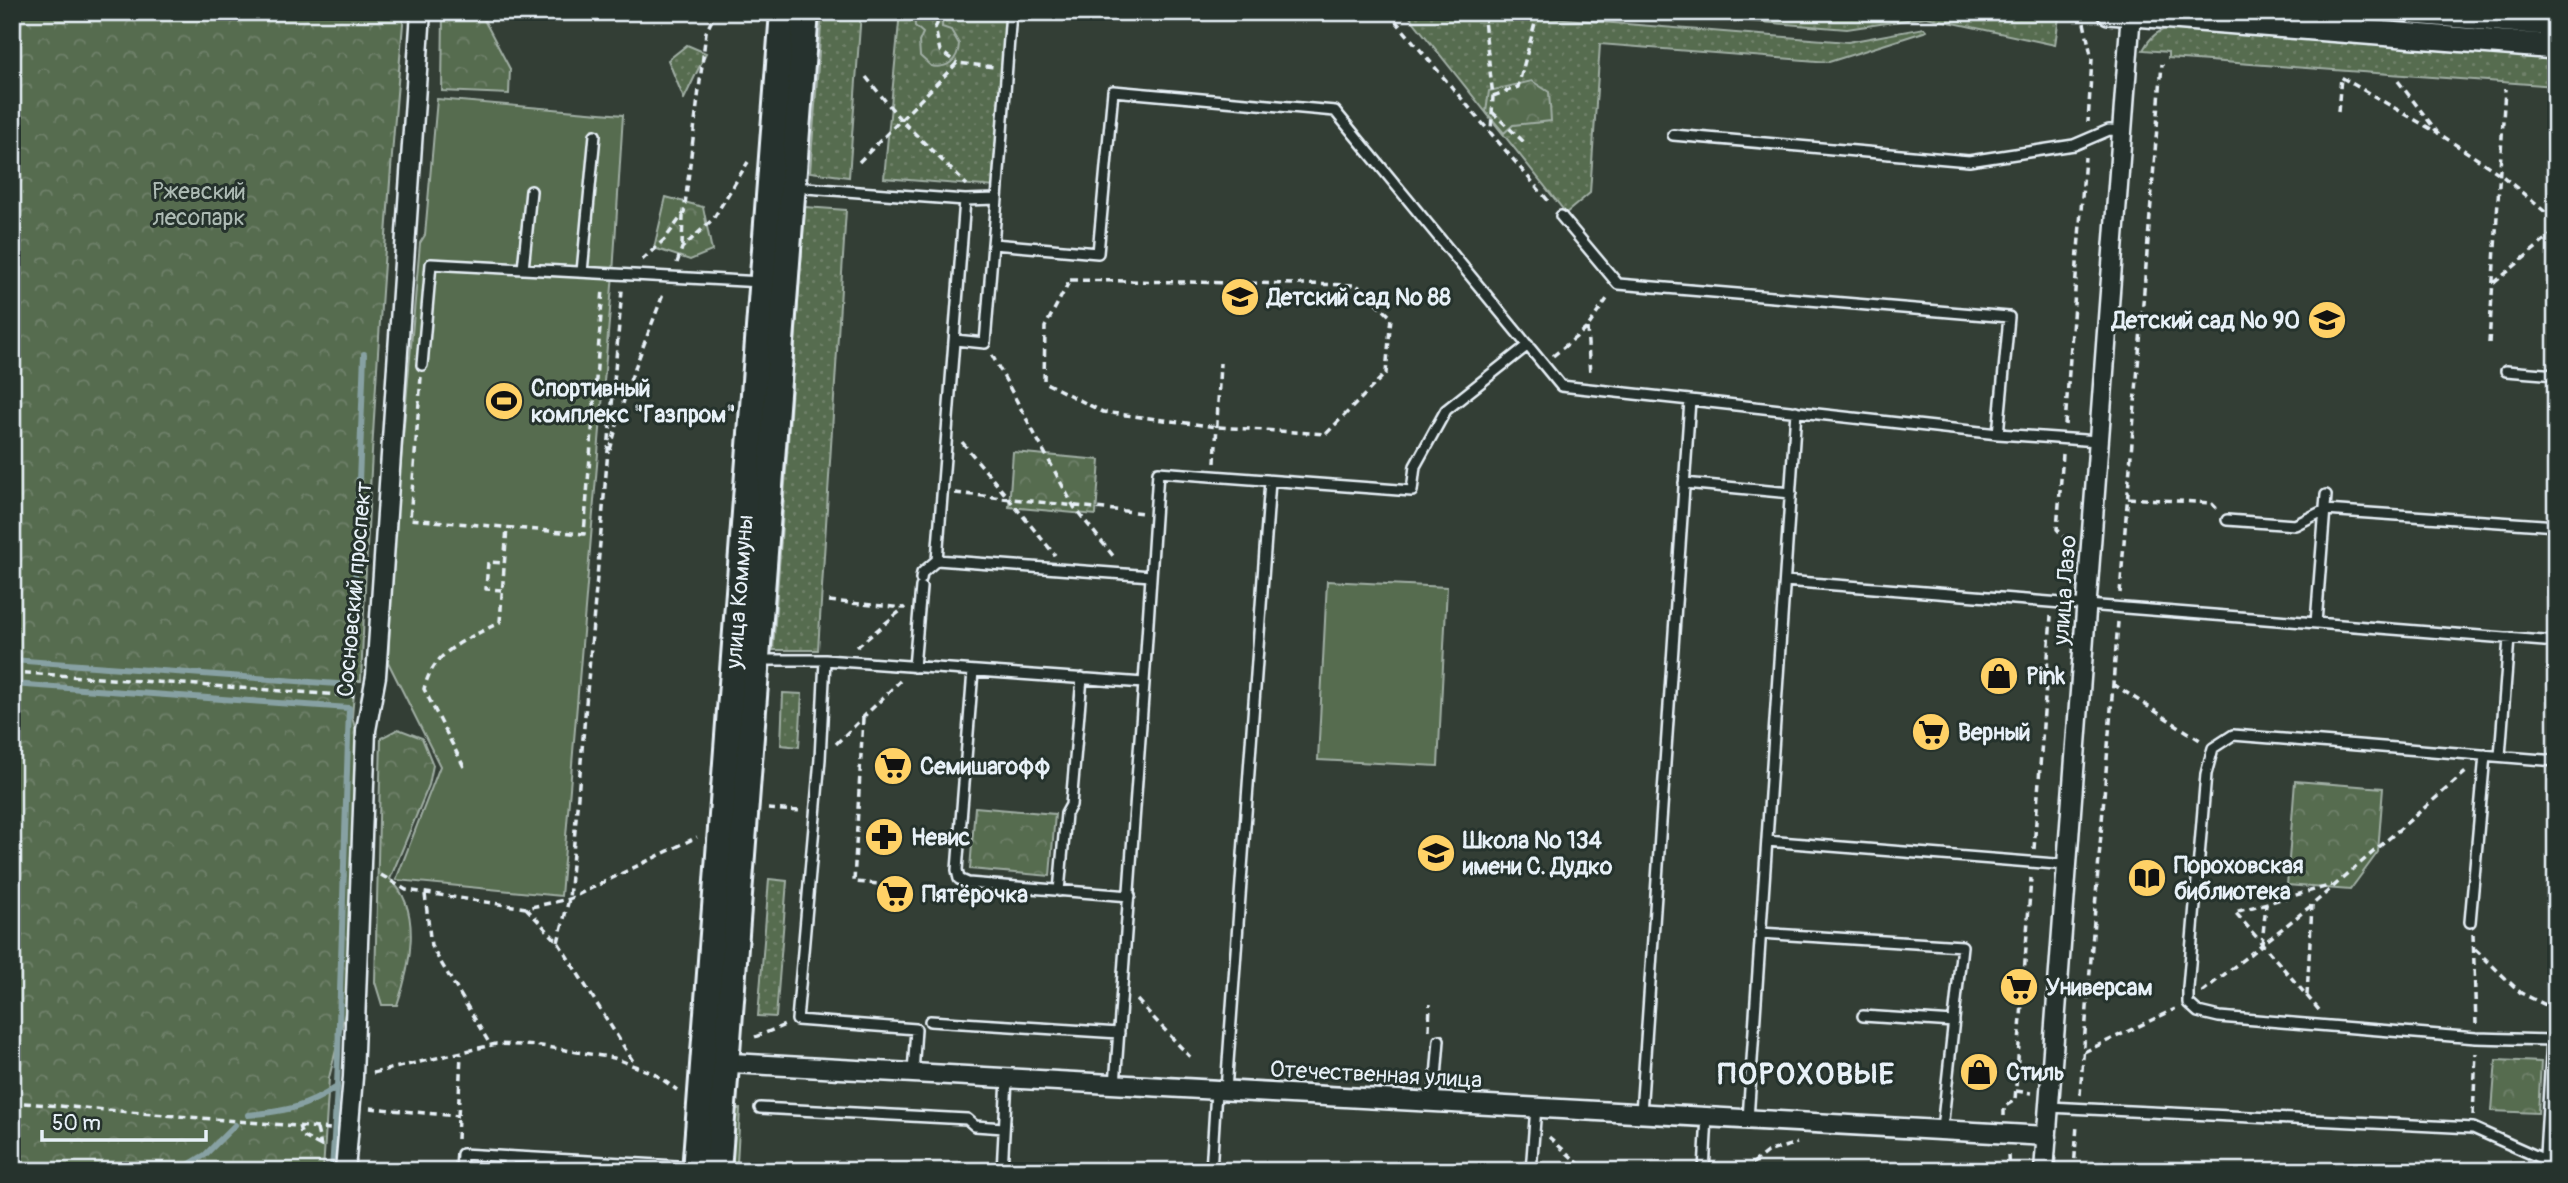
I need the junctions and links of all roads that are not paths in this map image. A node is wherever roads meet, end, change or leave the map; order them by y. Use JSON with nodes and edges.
{"nodes":[{"id":1,"x":421,"y":12,"type":"edge"},
{"id":2,"x":783,"y":12,"type":"edge"},
{"id":3,"x":806,"y":12,"type":"edge"},
{"id":4,"x":1011,"y":12,"type":"edge"},
{"id":5,"x":2414,"y":12,"type":"edge"},
{"id":6,"x":2124,"y":13,"type":"edge"},
{"id":7,"x":2511,"y":16,"type":"edge"},
{"id":8,"x":2295,"y":20,"type":"edge"},
{"id":9,"x":2556,"y":24,"type":"edge"},
{"id":10,"x":2510,"y":44,"type":"junction"},
{"id":11,"x":2556,"y":47,"type":"edge"},
{"id":12,"x":2122,"y":131,"type":"junction"},
{"id":13,"x":595,"y":135,"type":"dead end"},
{"id":14,"x":1673,"y":135,"type":"dead end"},
{"id":15,"x":781,"y":186,"type":"junction"},
{"id":16,"x":531,"y":191,"type":"dead end"},
{"id":17,"x":997,"y":199,"type":"junction"},
{"id":18,"x":965,"y":200,"type":"junction"},
{"id":19,"x":1561,"y":216,"type":"road end"},
{"id":20,"x":993,"y":244,"type":"junction"},
{"id":21,"x":523,"y":269,"type":"junction"},
{"id":22,"x":582,"y":272,"type":"junction"},
{"id":23,"x":774,"y":283,"type":"junction"},
{"id":24,"x":955,"y":340,"type":"junction"},
{"id":25,"x":1528,"y":345,"type":"junction"},
{"id":26,"x":422,"y":365,"type":"road end"},
{"id":27,"x":2506,"y":371,"type":"dead end"},
{"id":28,"x":2556,"y":375,"type":"edge"},
{"id":29,"x":1690,"y":400,"type":"junction"},
{"id":30,"x":1796,"y":411,"type":"junction"},
{"id":31,"x":1998,"y":434,"type":"junction"},
{"id":32,"x":2098,"y":441,"type":"junction"},
{"id":33,"x":1270,"y":481,"type":"junction"},
{"id":34,"x":1685,"y":483,"type":"junction"},
{"id":35,"x":1791,"y":493,"type":"junction"},
{"id":36,"x":2326,"y":495,"type":"dead end"},
{"id":37,"x":2325,"y":510,"type":"junction"},
{"id":38,"x":2227,"y":520,"type":"road end"},
{"id":39,"x":2556,"y":526,"type":"edge"},
{"id":40,"x":937,"y":560,"type":"junction"},
{"id":41,"x":1151,"y":576,"type":"junction"},
{"id":42,"x":1785,"y":581,"type":"junction"},
{"id":43,"x":2088,"y":605,"type":"junction"},
{"id":44,"x":2316,"y":623,"type":"junction"},
{"id":45,"x":2509,"y":638,"type":"junction"},
{"id":46,"x":2556,"y":642,"type":"edge"},
{"id":47,"x":745,"y":660,"type":"junction"},
{"id":48,"x":825,"y":660,"type":"junction"},
{"id":49,"x":914,"y":667,"type":"junction"},
{"id":50,"x":973,"y":671,"type":"junction"},
{"id":51,"x":1082,"y":678,"type":"junction"},
{"id":52,"x":1144,"y":683,"type":"junction"},
{"id":53,"x":2485,"y":755,"type":"junction"},
{"id":54,"x":2500,"y":756,"type":"junction"},
{"id":55,"x":2556,"y":761,"type":"edge"},
{"id":56,"x":1767,"y":841,"type":"junction"},
{"id":57,"x":2068,"y":865,"type":"junction"},
{"id":58,"x":1059,"y":891,"type":"junction"},
{"id":59,"x":1130,"y":896,"type":"junction"},
{"id":60,"x":2470,"y":922,"type":"road end"},
{"id":61,"x":1760,"y":933,"type":"junction"},
{"id":62,"x":1863,"y":1016,"type":"dead end"},
{"id":63,"x":930,"y":1021,"type":"dead end"},
{"id":64,"x":1954,"y":1023,"type":"junction"},
{"id":65,"x":1119,"y":1033,"type":"junction"},
{"id":66,"x":2554,"y":1038,"type":"edge"},
{"id":67,"x":1439,"y":1040,"type":"dead end"},
{"id":68,"x":715,"y":1062,"type":"junction"},
{"id":69,"x":913,"y":1073,"type":"junction"},
{"id":70,"x":1007,"y":1079,"type":"junction"},
{"id":71,"x":1115,"y":1085,"type":"junction"},
{"id":72,"x":1221,"y":1091,"type":"junction"},
{"id":73,"x":1434,"y":1101,"type":"junction"},
{"id":74,"x":2049,"y":1107,"type":"junction"},
{"id":75,"x":760,"y":1108,"type":"dead end"},
{"id":76,"x":1641,"y":1112,"type":"junction"},
{"id":77,"x":1536,"y":1116,"type":"junction"},
{"id":78,"x":1707,"y":1116,"type":"junction"},
{"id":79,"x":1748,"y":1119,"type":"junction"},
{"id":80,"x":1004,"y":1128,"type":"junction"},
{"id":81,"x":1942,"y":1129,"type":"junction"},
{"id":82,"x":2047,"y":1136,"type":"junction"},
{"id":83,"x":509,"y":1157,"type":"junction"},
{"id":84,"x":2545,"y":1160,"type":"junction"},
{"id":85,"x":707,"y":1169,"type":"edge"},
{"id":86,"x":345,"y":1171,"type":"edge"},
{"id":87,"x":461,"y":1171,"type":"edge"},
{"id":88,"x":507,"y":1171,"type":"edge"},
{"id":89,"x":780,"y":1171,"type":"edge"},
{"id":90,"x":1002,"y":1171,"type":"edge"},
{"id":91,"x":1211,"y":1171,"type":"edge"},
{"id":92,"x":1531,"y":1171,"type":"edge"},
{"id":93,"x":1704,"y":1171,"type":"edge"},
{"id":94,"x":2044,"y":1171,"type":"edge"},
{"id":95,"x":2544,"y":1171,"type":"edge"}],
"edges":[{"from":1,"to":86,"type":"street","name":"Сосновский проспект"},
{"from":2,"to":15,"type":"main road","name":"улица Коммуны"},
{"from":3,"to":15,"type":"main road","name":"улица Коммуны"},
{"from":4,"to":17,"type":"lane"},
{"from":5,"to":7,"type":"street"},
{"from":6,"to":8,"type":"street"},
{"from":6,"to":12,"type":"street","name":"улица Лазо"},
{"from":7,"to":9,"type":"street"},
{"from":7,"to":10,"type":"lane"},
{"from":8,"to":10,"type":"street"},
{"from":10,"to":11,"type":"street"},
{"from":12,"to":14,"type":"lane"},
{"from":12,"to":32,"type":"street","name":"улица Лазо"},
{"from":13,"to":22,"type":"lane"},
{"from":15,"to":18,"type":"lane"},
{"from":15,"to":23,"type":"main road","name":"улица Коммуны"},
{"from":16,"to":21,"type":"lane"},
{"from":17,"to":18,"type":"lane"},
{"from":17,"to":20,"type":"lane"},
{"from":18,"to":24,"type":"lane"},
{"from":19,"to":31,"type":"lane"},
{"from":20,"to":24,"type":"lane"},
{"from":20,"to":25,"type":"lane"},
{"from":21,"to":22,"type":"lane"},
{"from":21,"to":26,"type":"lane"},
{"from":22,"to":23,"type":"lane"},
{"from":23,"to":47,"type":"main road","name":"улица Коммуны"},
{"from":24,"to":40,"type":"lane"},
{"from":25,"to":29,"type":"lane"},
{"from":25,"to":33,"type":"lane"},
{"from":27,"to":28,"type":"lane"},
{"from":29,"to":30,"type":"lane"},
{"from":29,"to":34,"type":"lane"},
{"from":30,"to":31,"type":"lane"},
{"from":30,"to":35,"type":"lane"},
{"from":31,"to":32,"type":"lane"},
{"from":32,"to":43,"type":"street","name":"улица Лазо"},
{"from":33,"to":41,"type":"lane"},
{"from":33,"to":72,"type":"lane"},
{"from":34,"to":35,"type":"lane"},
{"from":34,"to":76,"type":"lane"},
{"from":35,"to":42,"type":"lane"},
{"from":36,"to":37,"type":"lane"},
{"from":37,"to":38,"type":"lane"},
{"from":37,"to":39,"type":"lane"},
{"from":37,"to":44,"type":"lane"},
{"from":40,"to":41,"type":"lane"},
{"from":40,"to":49,"type":"lane"},
{"from":41,"to":52,"type":"lane"},
{"from":42,"to":43,"type":"lane"},
{"from":42,"to":56,"type":"lane"},
{"from":43,"to":44,"type":"lane"},
{"from":43,"to":57,"type":"street","name":"улица Лазо"},
{"from":44,"to":45,"type":"lane"},
{"from":45,"to":46,"type":"lane"},
{"from":45,"to":54,"type":"lane"},
{"from":47,"to":48,"type":"lane"},
{"from":47,"to":68,"type":"main road","name":"улица Коммуны"},
{"from":48,"to":49,"type":"lane"},
{"from":48,"to":69,"type":"lane"},
{"from":49,"to":50,"type":"lane"},
{"from":50,"to":51,"type":"lane"},
{"from":50,"to":58,"type":"lane"},
{"from":51,"to":52,"type":"lane"},
{"from":51,"to":58,"type":"lane"},
{"from":52,"to":59,"type":"lane"},
{"from":53,"to":54,"type":"lane"},
{"from":53,"to":60,"type":"lane"},
{"from":53,"to":66,"type":"lane"},
{"from":54,"to":55,"type":"lane"},
{"from":56,"to":57,"type":"lane"},
{"from":56,"to":61,"type":"lane"},
{"from":57,"to":74,"type":"street","name":"улица Лазо"},
{"from":58,"to":59,"type":"lane"},
{"from":59,"to":65,"type":"lane"},
{"from":61,"to":64,"type":"lane"},
{"from":61,"to":79,"type":"lane"},
{"from":62,"to":64,"type":"lane"},
{"from":63,"to":65,"type":"lane"},
{"from":64,"to":81,"type":"lane"},
{"from":65,"to":71,"type":"lane"},
{"from":66,"to":84,"type":"lane"},
{"from":67,"to":73,"type":"lane"},
{"from":68,"to":69,"type":"street","name":"Отечественная улица"},
{"from":68,"to":85,"type":"main road","name":"улица Коммуны"},
{"from":69,"to":70,"type":"street","name":"Отечественная улица"},
{"from":70,"to":71,"type":"street","name":"Отечественная улица"},
{"from":70,"to":80,"type":"lane"},
{"from":71,"to":72,"type":"street","name":"Отечественная улица"},
{"from":72,"to":73,"type":"street","name":"Отечественная улица"},
{"from":72,"to":91,"type":"lane"},
{"from":73,"to":77,"type":"street","name":"Отечественная улица"},
{"from":74,"to":82,"type":"street","name":"улица Лазо"},
{"from":74,"to":84,"type":"lane"},
{"from":75,"to":80,"type":"lane"},
{"from":76,"to":77,"type":"street","name":"Отечественная улица"},
{"from":76,"to":78,"type":"street","name":"Отечественная улица"},
{"from":77,"to":92,"type":"lane"},
{"from":78,"to":79,"type":"street","name":"Отечественная улица"},
{"from":78,"to":93,"type":"lane"},
{"from":79,"to":81,"type":"street","name":"Отечественная улица"},
{"from":80,"to":90,"type":"lane"},
{"from":81,"to":82,"type":"street","name":"Отечественная улица"},
{"from":82,"to":94,"type":"street","name":"улица Лазо"},
{"from":83,"to":85,"type":"lane"},
{"from":83,"to":87,"type":"lane"},
{"from":83,"to":88,"type":"lane"},
{"from":84,"to":95,"type":"lane"},
{"from":85,"to":89,"type":"lane"}]}
